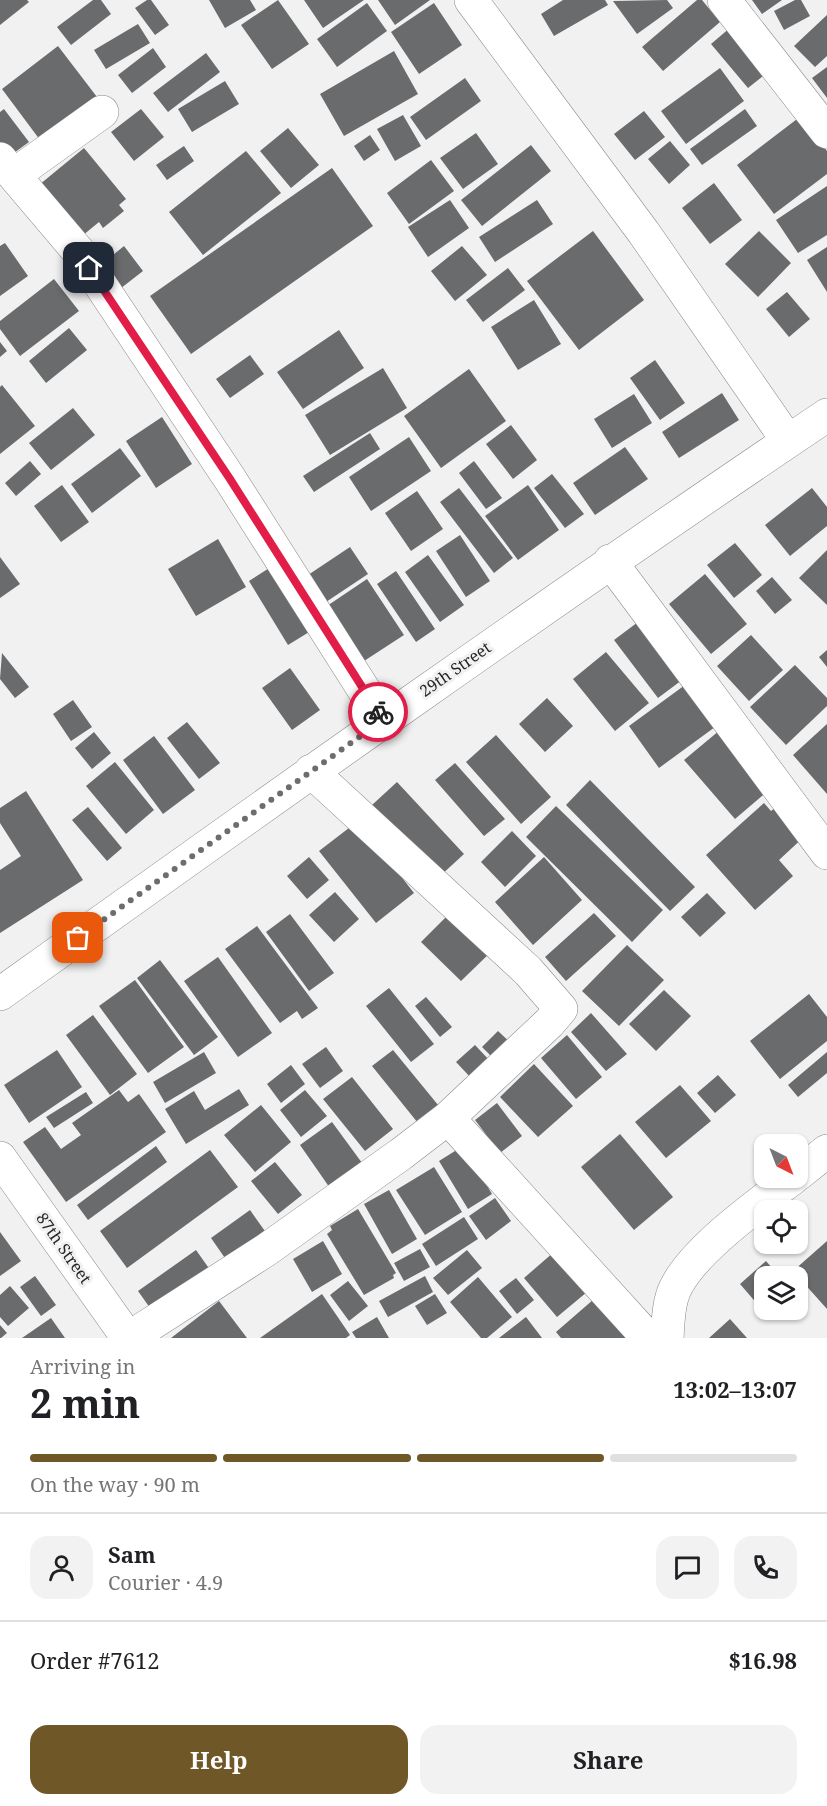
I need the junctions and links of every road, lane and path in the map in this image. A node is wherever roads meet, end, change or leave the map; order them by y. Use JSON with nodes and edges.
{"nodes":[{"id":1,"x":471,"y":0,"type":"edge"},
{"id":2,"x":724,"y":0,"type":"edge"},
{"id":3,"x":102,"y":112,"type":"dead end"},
{"id":4,"x":827,"y":132,"type":"edge"},
{"id":5,"x":7,"y":167,"type":"edge"},
{"id":6,"x":827,"y":415,"type":"edge"},
{"id":7,"x":788,"y":441,"type":"junction"},
{"id":8,"x":610,"y":561,"type":"junction"},
{"id":9,"x":383,"y":720,"type":"junction"},
{"id":10,"x":311,"y":771,"type":"junction"},
{"id":11,"x":827,"y":853,"type":"edge"},
{"id":12,"x":0,"y":994,"type":"edge"},
{"id":13,"x":448,"y":1118,"type":"junction"},
{"id":14,"x":827,"y":1151,"type":"edge"},
{"id":15,"x":0,"y":1158,"type":"edge"},
{"id":16,"x":808,"y":1166,"type":"edge"},
{"id":17,"x":780,"y":1188,"type":"edge"},
{"id":18,"x":128,"y":1338,"type":"edge"},
{"id":19,"x":648,"y":1338,"type":"edge"},
{"id":20,"x":667,"y":1338,"type":"edge"}],
"edges":[{"from":1,"to":7,"type":"street"},
{"from":2,"to":4,"type":"street"},
{"from":3,"to":5,"type":"street"},
{"from":5,"to":9,"type":"street"},
{"from":6,"to":7,"type":"street","name":"29th Street"},
{"from":7,"to":8,"type":"street","name":"29th Street"},
{"from":8,"to":9,"type":"street","name":"29th Street"},
{"from":8,"to":11,"type":"street"},
{"from":9,"to":10,"type":"street","name":"29th Street"},
{"from":10,"to":12,"type":"street","name":"29th Street"},
{"from":10,"to":13,"type":"street"},
{"from":13,"to":18,"type":"street"},
{"from":13,"to":19,"type":"street"},
{"from":14,"to":16,"type":"street"},
{"from":15,"to":18,"type":"street","name":"87th Street"},
{"from":17,"to":20,"type":"street"}]}
